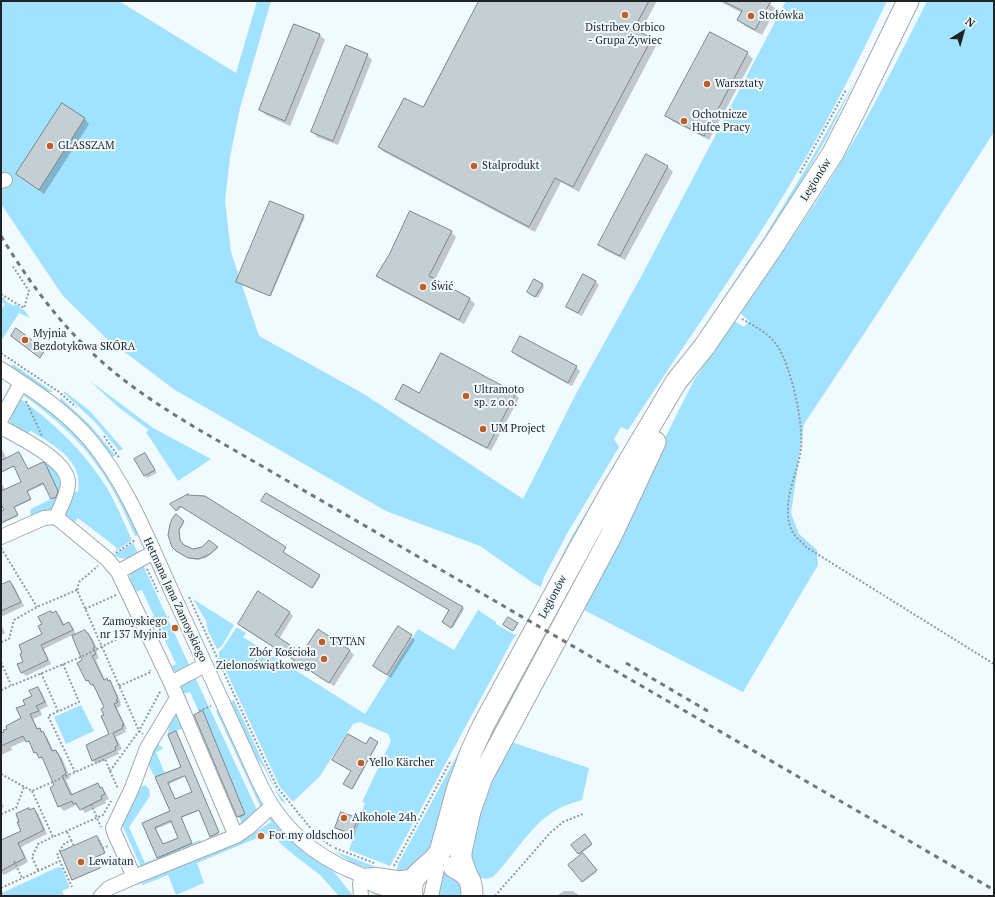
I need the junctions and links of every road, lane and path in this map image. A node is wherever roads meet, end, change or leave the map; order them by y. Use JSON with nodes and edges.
{"nodes":[{"id":1,"x":908,"y":1,"type":"edge"},
{"id":2,"x":12,"y":265,"type":"dead end"},
{"id":3,"x":1,"y":294,"type":"edge"},
{"id":4,"x":729,"y":311,"type":"junction"},
{"id":5,"x":704,"y":347,"type":"junction"},
{"id":6,"x":1,"y":369,"type":"edge"},
{"id":7,"x":21,"y":392,"type":"junction"},
{"id":8,"x":32,"y":405,"type":"dead end"},
{"id":9,"x":1,"y":419,"type":"edge"},
{"id":10,"x":1,"y":427,"type":"edge"},
{"id":11,"x":43,"y":438,"type":"dead end"},
{"id":12,"x":56,"y":517,"type":"junction"},
{"id":13,"x":1,"y":537,"type":"edge"},
{"id":14,"x":134,"y":540,"type":"dead end"},
{"id":15,"x":1,"y":547,"type":"edge"},
{"id":16,"x":148,"y":555,"type":"junction"},
{"id":17,"x":118,"y":572,"type":"junction"},
{"id":18,"x":160,"y":598,"type":"dead end"},
{"id":19,"x":119,"y":603,"type":"dead end"},
{"id":20,"x":36,"y":607,"type":"junction"},
{"id":21,"x":85,"y":609,"type":"junction"},
{"id":22,"x":166,"y":611,"type":"dead end"},
{"id":23,"x":151,"y":625,"type":"junction"},
{"id":24,"x":1,"y":642,"type":"edge"},
{"id":25,"x":102,"y":647,"type":"junction"},
{"id":26,"x":1,"y":662,"type":"edge"},
{"id":27,"x":63,"y":664,"type":"junction"},
{"id":28,"x":994,"y":664,"type":"edge"},
{"id":29,"x":148,"y":665,"type":"dead end"},
{"id":30,"x":205,"y":666,"type":"junction"},
{"id":31,"x":41,"y":673,"type":"junction"},
{"id":32,"x":167,"y":685,"type":"junction"},
{"id":33,"x":11,"y":686,"type":"junction"},
{"id":34,"x":119,"y":686,"type":"junction"},
{"id":35,"x":1,"y":690,"type":"edge"},
{"id":36,"x":177,"y":698,"type":"junction"},
{"id":37,"x":211,"y":706,"type":"dead end"},
{"id":38,"x":58,"y":711,"type":"junction"},
{"id":39,"x":199,"y":711,"type":"dead end"},
{"id":40,"x":139,"y":731,"type":"junction"},
{"id":41,"x":152,"y":739,"type":"junction"},
{"id":42,"x":110,"y":771,"type":"junction"},
{"id":43,"x":75,"y":772,"type":"junction"},
{"id":44,"x":1,"y":774,"type":"edge"},
{"id":45,"x":24,"y":787,"type":"junction"},
{"id":46,"x":119,"y":790,"type":"dead end"},
{"id":47,"x":32,"y":791,"type":"junction"},
{"id":48,"x":115,"y":796,"type":"dead end"},
{"id":49,"x":91,"y":804,"type":"dead end"},
{"id":50,"x":272,"y":806,"type":"junction"},
{"id":51,"x":1,"y":814,"type":"edge"},
{"id":52,"x":583,"y":814,"type":"dead end"},
{"id":53,"x":97,"y":818,"type":"junction"},
{"id":54,"x":113,"y":828,"type":"junction"},
{"id":55,"x":67,"y":832,"type":"junction"},
{"id":56,"x":236,"y":836,"type":"junction"},
{"id":57,"x":53,"y":837,"type":"junction"},
{"id":58,"x":71,"y":840,"type":"junction"},
{"id":59,"x":74,"y":846,"type":"dead end"},
{"id":60,"x":14,"y":861,"type":"dead end"},
{"id":61,"x":60,"y":861,"type":"junction"},
{"id":62,"x":424,"y":868,"type":"junction"},
{"id":63,"x":38,"y":870,"type":"junction"},
{"id":64,"x":466,"y":873,"type":"junction"},
{"id":65,"x":362,"y":876,"type":"junction"},
{"id":66,"x":134,"y":877,"type":"junction"},
{"id":67,"x":22,"y":878,"type":"junction"},
{"id":68,"x":72,"y":887,"type":"dead end"},
{"id":69,"x":1,"y":888,"type":"edge"},
{"id":70,"x":1,"y":893,"type":"edge"},
{"id":71,"x":4,"y":896,"type":"edge"},
{"id":72,"x":101,"y":896,"type":"edge"},
{"id":73,"x":361,"y":896,"type":"edge"},
{"id":74,"x":411,"y":896,"type":"edge"},
{"id":75,"x":431,"y":896,"type":"edge"},
{"id":76,"x":472,"y":896,"type":"edge"},
{"id":77,"x":495,"y":896,"type":"edge"}],
"edges":[{"from":1,"to":4,"type":"highway","name":"Legionów"},
{"from":2,"to":3,"type":"path"},
{"from":4,"to":5,"type":"highway","name":"Legionów"},
{"from":4,"to":28,"type":"path"},
{"from":5,"to":62,"type":"highway","name":"Legionów"},
{"from":5,"to":64,"type":"highway","name":"Legionów"},
{"from":6,"to":7,"type":"street","name":"Hetmana Jana Zamoyskiego"},
{"from":7,"to":8,"type":"path"},
{"from":7,"to":9,"type":"street"},
{"from":7,"to":11,"type":"path"},
{"from":7,"to":16,"type":"street","name":"Hetmana Jana Zamoyskiego"},
{"from":10,"to":12,"type":"street"},
{"from":12,"to":13,"type":"street"},
{"from":12,"to":17,"type":"street"},
{"from":14,"to":16,"type":"path"},
{"from":15,"to":20,"type":"path"},
{"from":16,"to":17,"type":"street"},
{"from":16,"to":18,"type":"path"},
{"from":16,"to":30,"type":"street","name":"Hetmana Jana Zamoyskiego"},
{"from":17,"to":23,"type":"street"},
{"from":19,"to":21,"type":"path"},
{"from":20,"to":21,"type":"path"},
{"from":20,"to":24,"type":"path"},
{"from":21,"to":25,"type":"path"},
{"from":22,"to":23,"type":"path"},
{"from":23,"to":25,"type":"path"},
{"from":23,"to":32,"type":"street"},
{"from":25,"to":27,"type":"path"},
{"from":25,"to":34,"type":"path"},
{"from":26,"to":33,"type":"path"},
{"from":27,"to":31,"type":"path"},
{"from":27,"to":38,"type":"path"},
{"from":29,"to":34,"type":"path"},
{"from":30,"to":32,"type":"street"},
{"from":30,"to":50,"type":"street","name":"Hetmana Jana Zamoyskiego"},
{"from":31,"to":33,"type":"path"},
{"from":31,"to":38,"type":"path"},
{"from":32,"to":36,"type":"street"},
{"from":32,"to":40,"type":"path"},
{"from":33,"to":35,"type":"path"},
{"from":34,"to":40,"type":"path"},
{"from":36,"to":41,"type":"street"},
{"from":36,"to":56,"type":"street"},
{"from":37,"to":39,"type":"path"},
{"from":38,"to":43,"type":"path"},
{"from":40,"to":41,"type":"path"},
{"from":40,"to":42,"type":"path"},
{"from":41,"to":54,"type":"street"},
{"from":42,"to":43,"type":"path"},
{"from":42,"to":46,"type":"path"},
{"from":43,"to":47,"type":"path"},
{"from":44,"to":45,"type":"path"},
{"from":45,"to":47,"type":"path"},
{"from":45,"to":51,"type":"path"},
{"from":47,"to":57,"type":"path"},
{"from":48,"to":53,"type":"path"},
{"from":49,"to":53,"type":"path"},
{"from":50,"to":56,"type":"street"},
{"from":50,"to":65,"type":"street","name":"Hetmana Jana Zamoyskiego"},
{"from":52,"to":77,"type":"path"},
{"from":53,"to":54,"type":"path"},
{"from":53,"to":55,"type":"path"},
{"from":54,"to":66,"type":"street"},
{"from":55,"to":57,"type":"path"},
{"from":55,"to":58,"type":"path"},
{"from":56,"to":66,"type":"street"},
{"from":57,"to":63,"type":"path"},
{"from":58,"to":59,"type":"path"},
{"from":58,"to":61,"type":"path"},
{"from":60,"to":67,"type":"path"},
{"from":61,"to":63,"type":"path"},
{"from":61,"to":68,"type":"path"},
{"from":62,"to":64,"type":"highway"},
{"from":62,"to":65,"type":"street","name":"Hetmana Jana Zamoyskiego"},
{"from":62,"to":74,"type":"highway"},
{"from":62,"to":75,"type":"street"},
{"from":63,"to":67,"type":"path"},
{"from":64,"to":76,"type":"highway","name":"Legionów"},
{"from":65,"to":73,"type":"street"},
{"from":65,"to":74,"type":"street","name":"Hetmana Jana Zamoyskiego"},
{"from":66,"to":72,"type":"street"},
{"from":67,"to":69,"type":"path"},
{"from":70,"to":71,"type":"path"}]}
